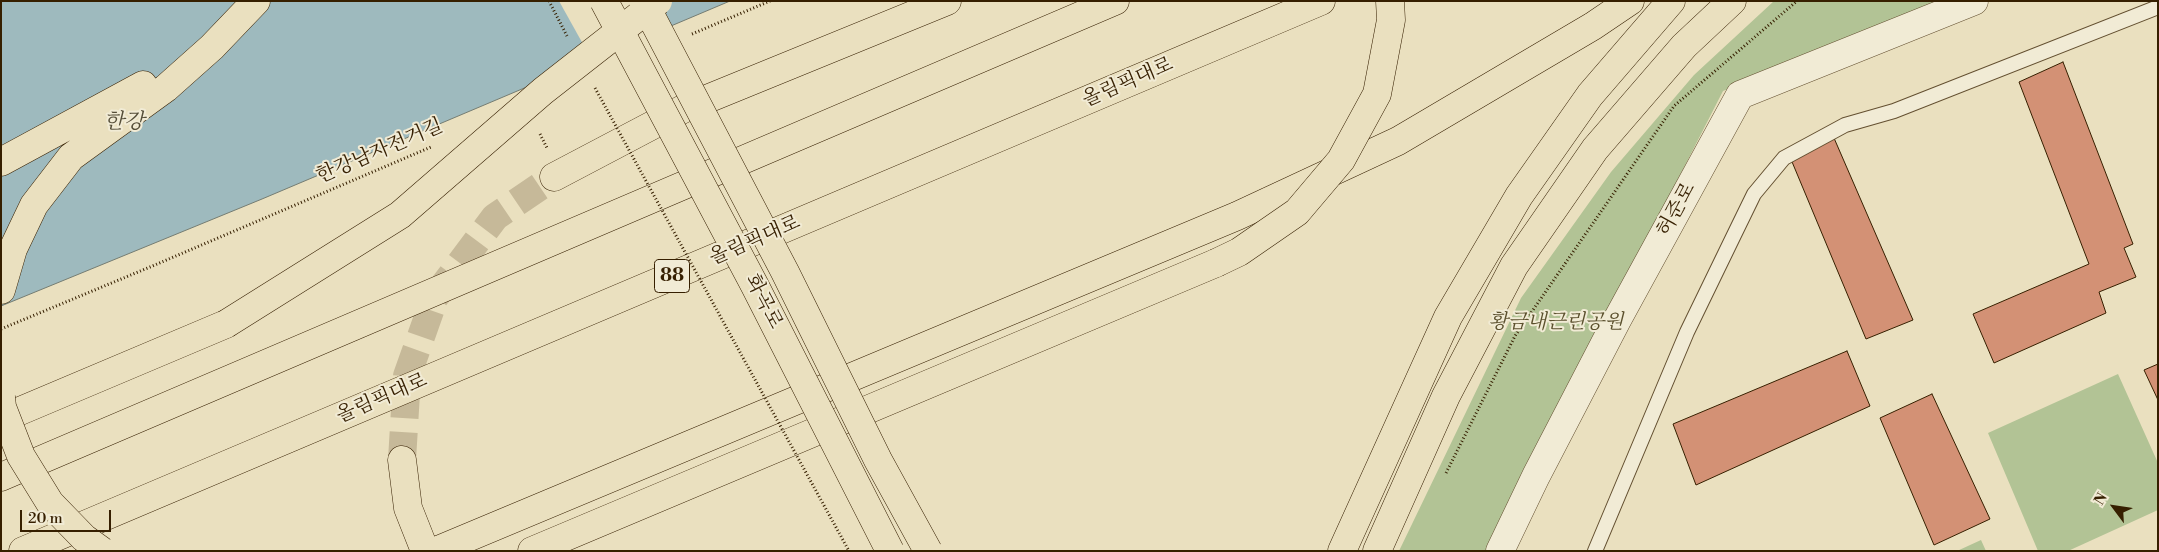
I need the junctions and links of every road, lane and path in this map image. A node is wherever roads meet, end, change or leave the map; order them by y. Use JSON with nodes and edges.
{"nodes":[{"id":1,"x":256,"y":1,"type":"edge"},
{"id":2,"x":549,"y":1,"type":"edge"},
{"id":3,"x":604,"y":1,"type":"edge"},
{"id":4,"x":643,"y":1,"type":"edge"},
{"id":5,"x":658,"y":1,"type":"edge"},
{"id":6,"x":770,"y":1,"type":"edge"},
{"id":7,"x":947,"y":1,"type":"edge"},
{"id":8,"x":1115,"y":1,"type":"edge"},
{"id":9,"x":1321,"y":1,"type":"edge"},
{"id":10,"x":1390,"y":1,"type":"edge"},
{"id":11,"x":1630,"y":1,"type":"edge"},
{"id":12,"x":1671,"y":1,"type":"edge"},
{"id":13,"x":1732,"y":1,"type":"edge"},
{"id":14,"x":1797,"y":1,"type":"edge"},
{"id":15,"x":1974,"y":1,"type":"edge"},
{"id":16,"x":2158,"y":7,"type":"edge"},
{"id":17,"x":1916,"y":13,"type":"edge"},
{"id":18,"x":689,"y":36,"type":"dead end"},
{"id":19,"x":569,"y":39,"type":"dead end"},
{"id":20,"x":212,"y":47,"type":"junction"},
{"id":21,"x":592,"y":83,"type":"dead end"},
{"id":22,"x":434,"y":146,"type":"dead end"},
{"id":23,"x":1,"y":162,"type":"edge"},
{"id":24,"x":554,"y":176,"type":"tunnel mouth"},
{"id":25,"x":1,"y":290,"type":"edge"},
{"id":26,"x":1,"y":329,"type":"edge"},
{"id":27,"x":1,"y":396,"type":"edge"},
{"id":28,"x":1,"y":418,"type":"edge"},
{"id":29,"x":402,"y":460,"type":"tunnel mouth"},
{"id":30,"x":1,"y":477,"type":"edge"},
{"id":31,"x":1442,"y":482,"type":"dead end"},
{"id":32,"x":23,"y":551,"type":"edge"},
{"id":33,"x":102,"y":551,"type":"edge"},
{"id":34,"x":425,"y":551,"type":"edge"},
{"id":35,"x":436,"y":551,"type":"edge"},
{"id":36,"x":532,"y":551,"type":"edge"},
{"id":37,"x":849,"y":551,"type":"edge"},
{"id":38,"x":890,"y":551,"type":"edge"},
{"id":39,"x":928,"y":551,"type":"edge"},
{"id":40,"x":1342,"y":551,"type":"edge"},
{"id":41,"x":1377,"y":551,"type":"edge"},
{"id":42,"x":1500,"y":551,"type":"edge"},
{"id":43,"x":1595,"y":551,"type":"edge"}],
"edges":[{"from":1,"to":20,"type":"main road"},
{"from":2,"to":19,"type":"path","bridge":true},
{"from":3,"to":38,"type":"main road","name":"화곡로","bridge":true},
{"from":4,"to":39,"type":"main road","name":"화곡로","bridge":true},
{"from":5,"to":28,"type":"main road","bridge":true},
{"from":6,"to":18,"type":"path"},
{"from":7,"to":24,"type":"main road"},
{"from":8,"to":30,"type":"main road"},
{"from":9,"to":32,"type":"main road","name":"올림픽대로","number":"88"},
{"from":10,"to":36,"type":"main road","bridge":true},
{"from":11,"to":35,"type":"main road"},
{"from":12,"to":40,"type":"main road"},
{"from":13,"to":41,"type":"main road"},
{"from":14,"to":31,"type":"path"},
{"from":15,"to":17,"type":"street","name":"허준로"},
{"from":16,"to":43,"type":"lane"},
{"from":17,"to":42,"type":"street","name":"허준로"},
{"from":20,"to":23,"type":"main road"},
{"from":20,"to":25,"type":"main road"},
{"from":21,"to":37,"type":"path","bridge":true},
{"from":22,"to":26,"type":"path","name":"한강남자전거길"},
{"from":27,"to":33,"type":"main road","bridge":true},
{"from":29,"to":34,"type":"main road"}]}
